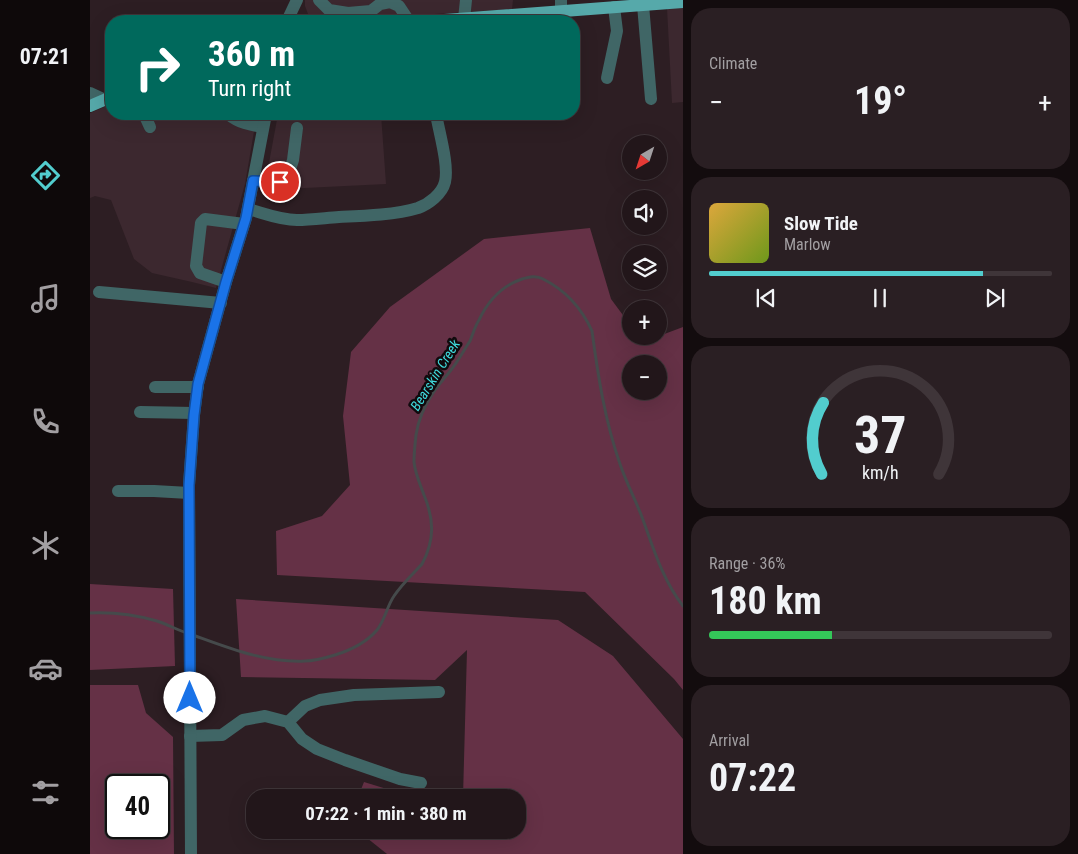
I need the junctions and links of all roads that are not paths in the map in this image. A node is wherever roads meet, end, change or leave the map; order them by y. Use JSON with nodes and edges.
{"nodes":[{"id":1,"x":296,"y":0,"type":"edge"},
{"id":2,"x":319,"y":0,"type":"edge"},
{"id":3,"x":466,"y":0,"type":"edge"},
{"id":4,"x":683,"y":2,"type":"edge"},
{"id":5,"x":643,"y":5,"type":"junction"},
{"id":6,"x":561,"y":6,"type":"edge"},
{"id":7,"x":614,"y":7,"type":"junction"},
{"id":8,"x":290,"y":15,"type":"edge"},
{"id":9,"x":329,"y":15,"type":"edge"},
{"id":10,"x":336,"y":15,"type":"edge"},
{"id":11,"x":405,"y":15,"type":"edge"},
{"id":12,"x":468,"y":15,"type":"edge"},
{"id":13,"x":541,"y":15,"type":"edge"},
{"id":14,"x":606,"y":78,"type":"dead end"},
{"id":15,"x":90,"y":93,"type":"edge"},
{"id":16,"x":105,"y":98,"type":"edge"},
{"id":17,"x":651,"y":99,"type":"dead end"},
{"id":18,"x":105,"y":100,"type":"edge"},
{"id":19,"x":90,"y":106,"type":"edge"},
{"id":20,"x":147,"y":120,"type":"edge"},
{"id":21,"x":236,"y":120,"type":"edge"},
{"id":22,"x":265,"y":120,"type":"edge"},
{"id":23,"x":437,"y":120,"type":"edge"},
{"id":24,"x":150,"y":127,"type":"dead end"},
{"id":25,"x":263,"y":127,"type":"junction"},
{"id":26,"x":297,"y":128,"type":"dead end"},
{"id":27,"x":253,"y":181,"type":"junction"},
{"id":28,"x":248,"y":210,"type":"junction"},
{"id":29,"x":244,"y":224,"type":"junction"},
{"id":30,"x":226,"y":282,"type":"junction"},
{"id":31,"x":99,"y":292,"type":"dead end"},
{"id":32,"x":221,"y":302,"type":"junction"},
{"id":33,"x":155,"y":387,"type":"dead end"},
{"id":34,"x":198,"y":387,"type":"junction"},
{"id":35,"x":140,"y":412,"type":"dead end"},
{"id":36,"x":194,"y":413,"type":"junction"},
{"id":37,"x":118,"y":491,"type":"dead end"},
{"id":38,"x":189,"y":493,"type":"junction"},
{"id":39,"x":439,"y":692,"type":"dead end"},
{"id":40,"x":288,"y":722,"type":"junction"},
{"id":41,"x":190,"y":736,"type":"junction"},
{"id":42,"x":421,"y":783,"type":"dead end"},
{"id":43,"x":191,"y":854,"type":"edge"}],
"edges":[{"from":1,"to":8,"type":"street"},
{"from":2,"to":9,"type":"street"},
{"from":3,"to":12,"type":"street"},
{"from":4,"to":5,"type":"main road"},
{"from":5,"to":7,"type":"main road"},
{"from":5,"to":17,"type":"street"},
{"from":6,"to":7,"type":"main road"},
{"from":6,"to":13,"type":"main road"},
{"from":7,"to":14,"type":"street"},
{"from":10,"to":11,"type":"street"},
{"from":15,"to":16,"type":"street"},
{"from":18,"to":19,"type":"main road"},
{"from":20,"to":24,"type":"street"},
{"from":21,"to":25,"type":"street"},
{"from":22,"to":25,"type":"street"},
{"from":23,"to":28,"type":"street"},
{"from":25,"to":27,"type":"street"},
{"from":26,"to":27,"type":"street"},
{"from":27,"to":28,"type":"street"},
{"from":28,"to":29,"type":"street"},
{"from":29,"to":30,"type":"street"},
{"from":29,"to":30,"type":"street"},
{"from":30,"to":32,"type":"street"},
{"from":31,"to":32,"type":"street"},
{"from":32,"to":34,"type":"street"},
{"from":33,"to":34,"type":"street"},
{"from":34,"to":36,"type":"street"},
{"from":35,"to":36,"type":"street"},
{"from":36,"to":38,"type":"street"},
{"from":37,"to":38,"type":"street"},
{"from":38,"to":41,"type":"street"},
{"from":39,"to":40,"type":"street"},
{"from":40,"to":41,"type":"street"},
{"from":40,"to":42,"type":"street"},
{"from":41,"to":43,"type":"street"}]}
